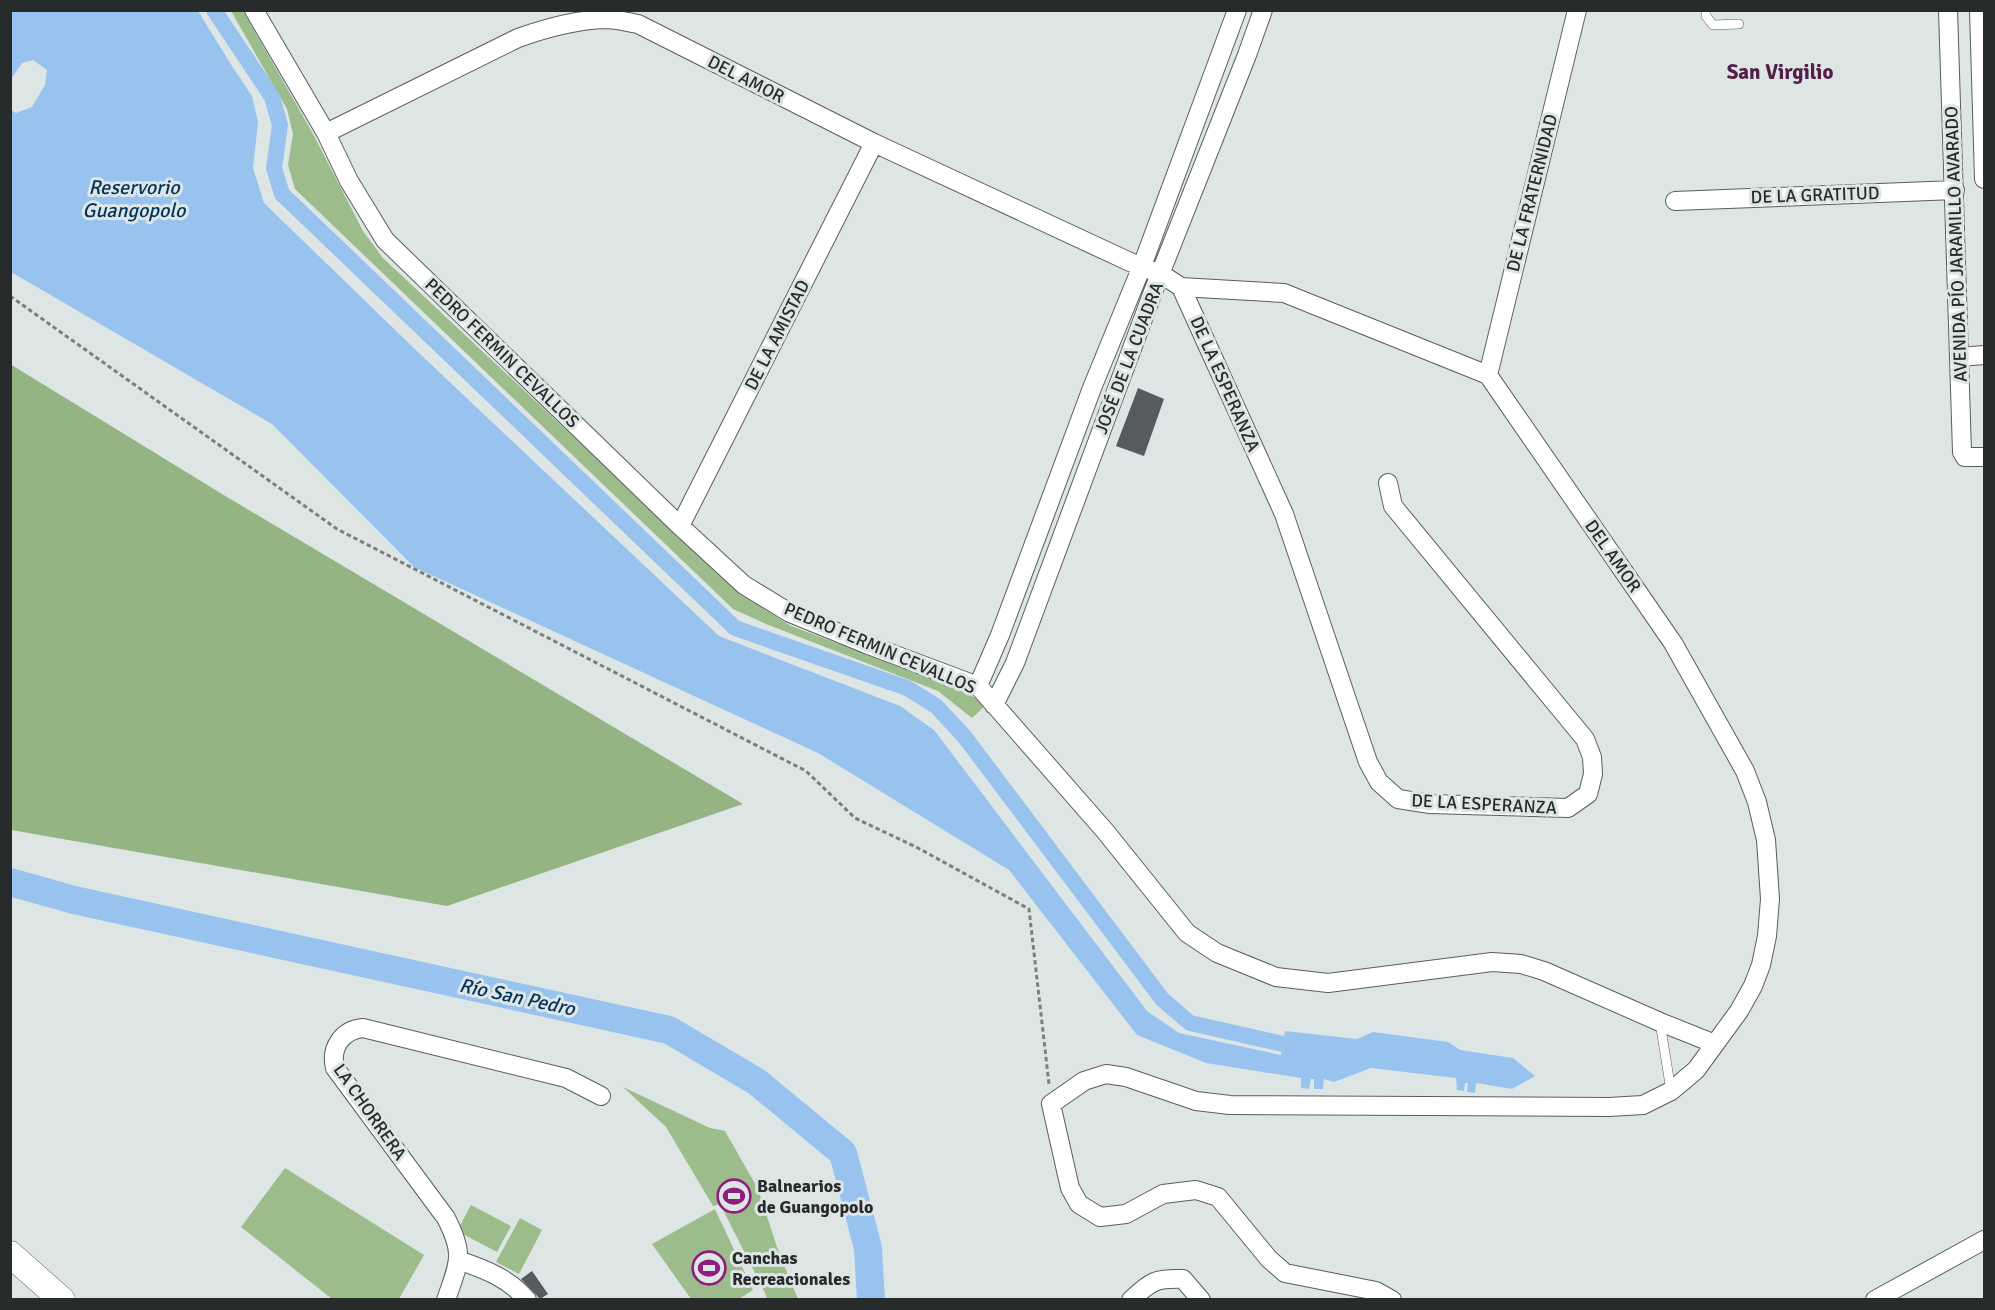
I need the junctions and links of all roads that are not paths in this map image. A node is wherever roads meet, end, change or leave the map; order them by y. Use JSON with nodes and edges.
{"nodes":[{"id":1,"x":254,"y":10,"type":"edge"},
{"id":2,"x":1237,"y":10,"type":"edge"},
{"id":3,"x":1263,"y":10,"type":"edge"},
{"id":4,"x":1577,"y":10,"type":"edge"},
{"id":5,"x":1706,"y":10,"type":"edge"},
{"id":6,"x":1948,"y":10,"type":"edge"},
{"id":7,"x":1979,"y":10,"type":"edge"},
{"id":8,"x":1740,"y":24,"type":"dead end"},
{"id":9,"x":1223,"y":47,"type":"junction"},
{"id":10,"x":1247,"y":55,"type":"junction"},
{"id":11,"x":1983,"y":83,"type":"edge"},
{"id":12,"x":326,"y":133,"type":"junction"},
{"id":13,"x":874,"y":143,"type":"junction"},
{"id":14,"x":1984,"y":179,"type":"edge"},
{"id":15,"x":1954,"y":190,"type":"junction"},
{"id":16,"x":1675,"y":201,"type":"dead end"},
{"id":17,"x":1142,"y":266,"type":"junction"},
{"id":18,"x":1161,"y":274,"type":"junction"},
{"id":19,"x":1181,"y":288,"type":"junction"},
{"id":20,"x":1984,"y":355,"type":"edge"},
{"id":21,"x":1959,"y":357,"type":"junction"},
{"id":22,"x":1488,"y":375,"type":"junction"},
{"id":23,"x":1984,"y":457,"type":"edge"},
{"id":24,"x":1061,"y":472,"type":"junction"},
{"id":25,"x":1083,"y":480,"type":"junction"},
{"id":26,"x":1388,"y":483,"type":"dead end"},
{"id":27,"x":680,"y":526,"type":"junction"},
{"id":28,"x":978,"y":686,"type":"junction"},
{"id":29,"x":994,"y":705,"type":"junction"},
{"id":30,"x":1660,"y":1022,"type":"junction"},
{"id":31,"x":1715,"y":1044,"type":"junction"},
{"id":32,"x":1671,"y":1091,"type":"junction"},
{"id":33,"x":601,"y":1096,"type":"dead end"},
{"id":34,"x":1984,"y":1240,"type":"edge"},
{"id":35,"x":10,"y":1254,"type":"edge"},
{"id":36,"x":458,"y":1260,"type":"junction"},
{"id":37,"x":62,"y":1299,"type":"edge"},
{"id":38,"x":446,"y":1299,"type":"edge"},
{"id":39,"x":527,"y":1299,"type":"edge"},
{"id":40,"x":1131,"y":1299,"type":"edge"},
{"id":41,"x":1201,"y":1299,"type":"edge"},
{"id":42,"x":1392,"y":1299,"type":"edge"},
{"id":43,"x":1875,"y":1299,"type":"edge"}],
"edges":[{"from":1,"to":12,"type":"street","name":"PEDRO FERMIN CEVALLOS"},
{"from":2,"to":9,"type":"street","name":"JOSÉ DE LA CUADRA"},
{"from":3,"to":10,"type":"street","name":"JOSÉ DE LA CUADRA"},
{"from":4,"to":22,"type":"street","name":"DE LA FRATERNIDAD"},
{"from":5,"to":8,"type":"lane"},
{"from":6,"to":15,"type":"street","name":"AVENIDA PÍO JARAMILLO AVARADO"},
{"from":7,"to":11,"type":"street","name":"AVENIDA PÍO JARAMILLO AVARADO"},
{"from":9,"to":10,"type":"street"},
{"from":9,"to":17,"type":"street","name":"JOSÉ DE LA CUADRA"},
{"from":10,"to":18,"type":"street","name":"JOSÉ DE LA CUADRA"},
{"from":11,"to":14,"type":"street","name":"AVENIDA PÍO JARAMILLO AVARADO"},
{"from":12,"to":13,"type":"street","name":"DEL AMOR"},
{"from":12,"to":27,"type":"street","name":"PEDRO FERMIN CEVALLOS"},
{"from":13,"to":17,"type":"street","name":"DEL AMOR"},
{"from":13,"to":27,"type":"street","name":"DE LA AMISTAD"},
{"from":15,"to":16,"type":"street","name":"DE LA GRATITUD"},
{"from":15,"to":21,"type":"street","name":"AVENIDA PÍO JARAMILLO AVARADO"},
{"from":17,"to":18,"type":"street","name":"DEL AMOR"},
{"from":17,"to":24,"type":"street","name":"JOSÉ DE LA CUADRA"},
{"from":18,"to":19,"type":"street"},
{"from":18,"to":25,"type":"street","name":"JOSÉ DE LA CUADRA"},
{"from":19,"to":22,"type":"street"},
{"from":19,"to":26,"type":"street","name":"DE LA ESPERANZA"},
{"from":20,"to":21,"type":"street"},
{"from":21,"to":23,"type":"street","name":"AVENIDA PÍO JARAMILLO AVARADO"},
{"from":22,"to":31,"type":"street","name":"DEL AMOR"},
{"from":24,"to":25,"type":"street"},
{"from":24,"to":28,"type":"street","name":"JOSÉ DE LA CUADRA"},
{"from":25,"to":29,"type":"street","name":"JOSÉ DE LA CUADRA"},
{"from":27,"to":28,"type":"street","name":"PEDRO FERMIN CEVALLOS"},
{"from":28,"to":29,"type":"street","name":"PEDRO FERMIN CEVALLOS"},
{"from":29,"to":30,"type":"street","name":"PEDRO FERMIN CEVALLOS"},
{"from":30,"to":31,"type":"street","name":"PEDRO FERMIN CEVALLOS"},
{"from":30,"to":32,"type":"lane"},
{"from":31,"to":32,"type":"street","name":"DEL AMOR"},
{"from":32,"to":42,"type":"street","name":"DEL AMOR"},
{"from":33,"to":36,"type":"street","name":"LA CHORRERA"},
{"from":34,"to":43,"type":"street"},
{"from":35,"to":37,"type":"main road"},
{"from":36,"to":38,"type":"street","name":"LA CHORRERA"},
{"from":36,"to":39,"type":"street"},
{"from":40,"to":41,"type":"street"}]}
